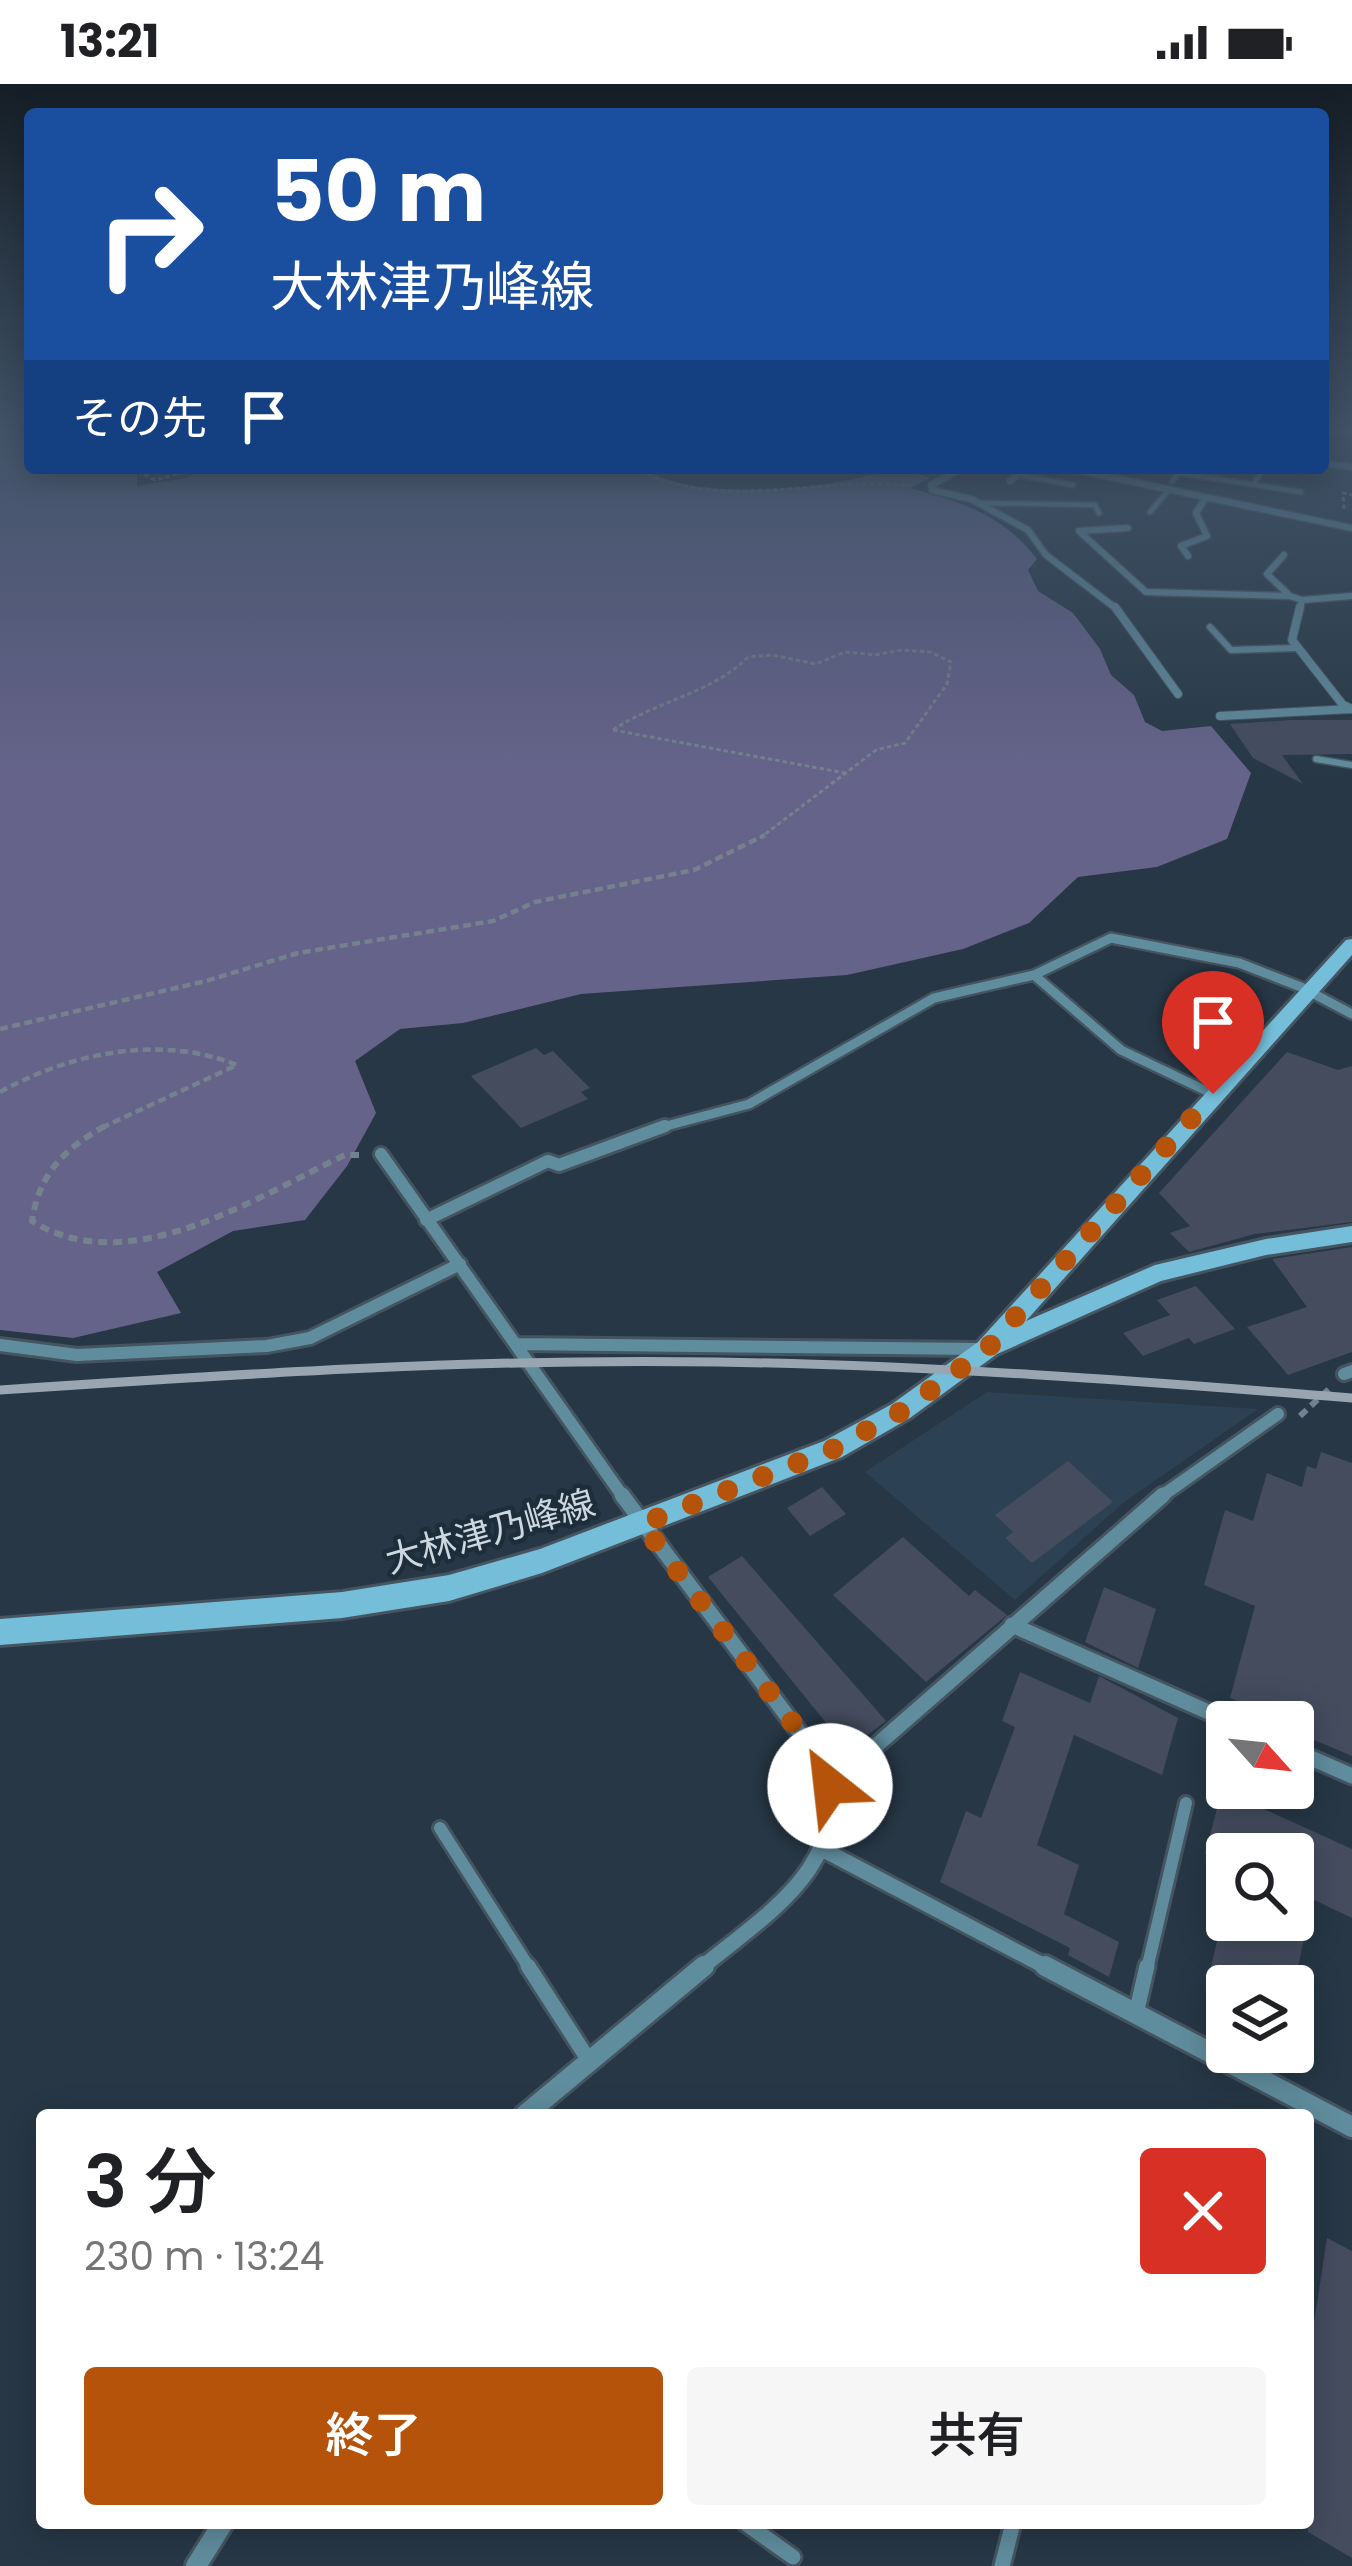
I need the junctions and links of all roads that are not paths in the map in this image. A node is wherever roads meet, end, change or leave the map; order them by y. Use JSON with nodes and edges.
{"nodes":[{"id":1,"x":1039,"y":545,"type":"edge"},
{"id":2,"x":1093,"y":545,"type":"edge"},
{"id":3,"x":1184,"y":545,"type":"edge"},
{"id":4,"x":1284,"y":555,"type":"dead end"},
{"id":5,"x":1187,"y":556,"type":"dead end"},
{"id":6,"x":1290,"y":596,"type":"junction"},
{"id":7,"x":1352,"y":596,"type":"edge"},
{"id":8,"x":1302,"y":600,"type":"junction"},
{"id":9,"x":1210,"y":627,"type":"dead end"},
{"id":10,"x":1298,"y":649,"type":"junction"},
{"id":11,"x":1178,"y":694,"type":"dead end"},
{"id":12,"x":1352,"y":709,"type":"edge"},
{"id":13,"x":1220,"y":716,"type":"dead end"},
{"id":14,"x":1316,"y":760,"type":"dead end"},
{"id":15,"x":1352,"y":765,"type":"edge"},
{"id":16,"x":1352,"y":944,"type":"edge"},
{"id":17,"x":1034,"y":975,"type":"junction"},
{"id":18,"x":1309,"y":992,"type":"junction"},
{"id":19,"x":1352,"y":1014,"type":"edge"},
{"id":20,"x":1213,"y":1094,"type":"junction"},
{"id":21,"x":381,"y":1154,"type":"road end"},
{"id":22,"x":427,"y":1220,"type":"junction"},
{"id":23,"x":1352,"y":1234,"type":"edge"},
{"id":24,"x":460,"y":1264,"type":"junction"},
{"id":25,"x":518,"y":1344,"type":"junction"},
{"id":26,"x":0,"y":1345,"type":"edge"},
{"id":27,"x":987,"y":1349,"type":"junction"},
{"id":28,"x":1278,"y":1414,"type":"road end"},
{"id":29,"x":642,"y":1524,"type":"junction"},
{"id":30,"x":1012,"y":1625,"type":"junction"},
{"id":31,"x":0,"y":1632,"type":"edge"},
{"id":32,"x":1206,"y":1711,"type":"edge"},
{"id":33,"x":1314,"y":1759,"type":"edge"},
{"id":34,"x":1352,"y":1776,"type":"edge"},
{"id":35,"x":830,"y":1786,"type":"junction"},
{"id":36,"x":1186,"y":1803,"type":"dead end"},
{"id":37,"x":440,"y":1828,"type":"dead end"},
{"id":38,"x":822,"y":1849,"type":"junction"},
{"id":39,"x":1136,"y":2014,"type":"junction"},
{"id":40,"x":587,"y":2059,"type":"junction"},
{"id":41,"x":532,"y":2109,"type":"edge"},
{"id":42,"x":1352,"y":2127,"type":"edge"},
{"id":43,"x":219,"y":2529,"type":"edge"},
{"id":44,"x":754,"y":2529,"type":"edge"},
{"id":45,"x":1011,"y":2529,"type":"edge"},
{"id":46,"x":794,"y":2557,"type":"dead end"},
{"id":47,"x":196,"y":2566,"type":"edge"},
{"id":48,"x":1002,"y":2566,"type":"edge"}],
"edges":[{"from":1,"to":11,"type":"street"},
{"from":2,"to":6,"type":"street"},
{"from":3,"to":5,"type":"street"},
{"from":4,"to":6,"type":"street"},
{"from":6,"to":8,"type":"street"},
{"from":7,"to":8,"type":"street"},
{"from":8,"to":10,"type":"street"},
{"from":9,"to":10,"type":"lane"},
{"from":10,"to":12,"type":"street"},
{"from":12,"to":13,"type":"street"},
{"from":14,"to":15,"type":"lane"},
{"from":16,"to":18,"type":"main road","name":"大林津乃峰線"},
{"from":17,"to":18,"type":"street"},
{"from":17,"to":20,"type":"street"},
{"from":17,"to":22,"type":"street"},
{"from":18,"to":19,"type":"street"},
{"from":18,"to":20,"type":"main road","name":"大林津乃峰線"},
{"from":20,"to":27,"type":"main road","name":"大林津乃峰線"},
{"from":21,"to":22,"type":"street"},
{"from":22,"to":24,"type":"street"},
{"from":23,"to":27,"type":"main road"},
{"from":24,"to":25,"type":"street"},
{"from":24,"to":26,"type":"street"},
{"from":25,"to":27,"type":"street"},
{"from":25,"to":29,"type":"street"},
{"from":27,"to":29,"type":"main road","name":"大林津乃峰線"},
{"from":28,"to":30,"type":"street"},
{"from":29,"to":31,"type":"main road","name":"大林津乃峰線"},
{"from":29,"to":35,"type":"street"},
{"from":30,"to":32,"type":"street"},
{"from":30,"to":35,"type":"street"},
{"from":33,"to":34,"type":"street"},
{"from":35,"to":38,"type":"street"},
{"from":36,"to":39,"type":"lane"},
{"from":37,"to":40,"type":"lane"},
{"from":38,"to":39,"type":"street"},
{"from":38,"to":40,"type":"street"},
{"from":39,"to":42,"type":"street"},
{"from":40,"to":41,"type":"street"},
{"from":43,"to":47,"type":"street"},
{"from":44,"to":46,"type":"lane"},
{"from":45,"to":48,"type":"lane"}]}
